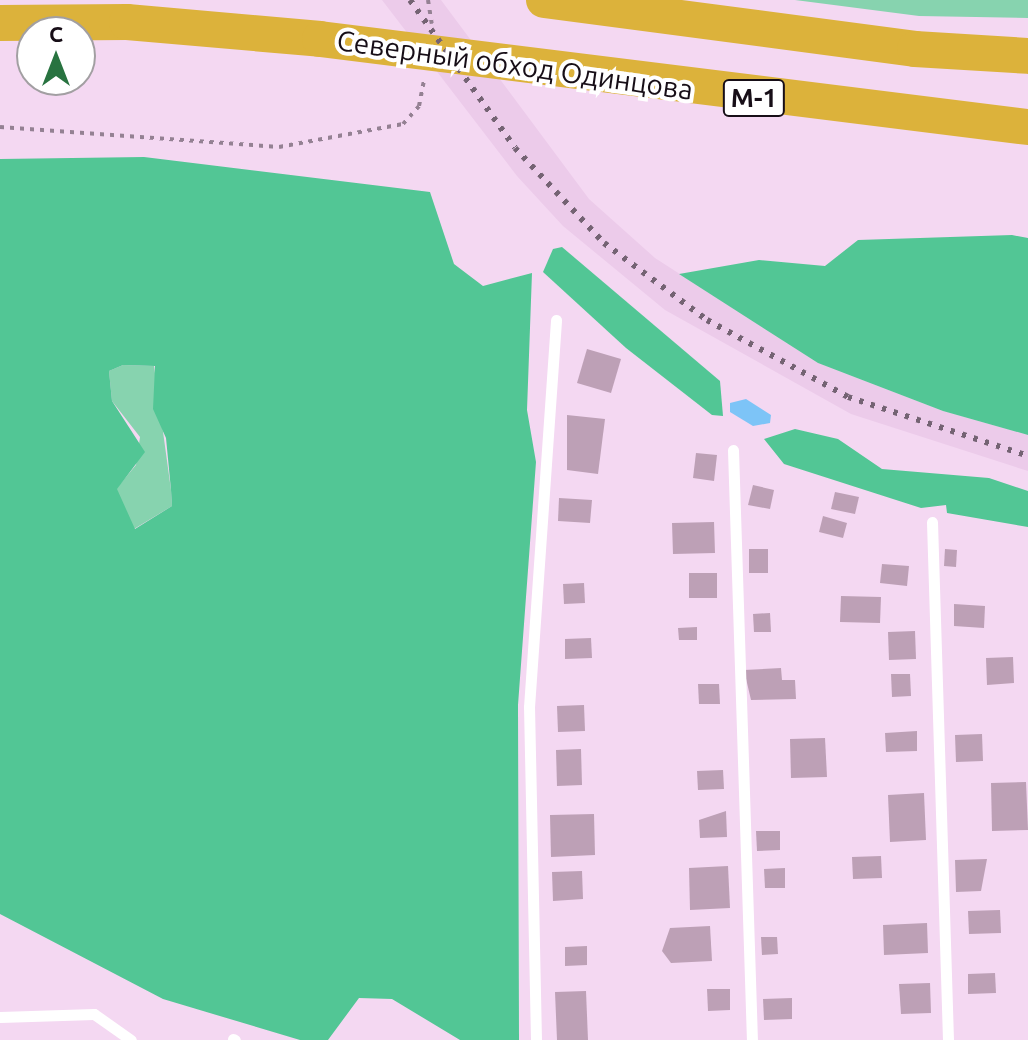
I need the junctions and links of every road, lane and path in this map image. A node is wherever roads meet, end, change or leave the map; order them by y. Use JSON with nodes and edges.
{"nodes":[{"id":1,"x":428,"y":0,"type":"edge"},
{"id":2,"x":546,"y":0,"type":"edge"},
{"id":3,"x":0,"y":23,"type":"edge"},
{"id":4,"x":433,"y":30,"type":"dead end"},
{"id":5,"x":1028,"y":56,"type":"edge"},
{"id":6,"x":425,"y":76,"type":"dead end"},
{"id":7,"x":0,"y":127,"type":"edge"},
{"id":8,"x":1028,"y":127,"type":"edge"},
{"id":9,"x":556,"y":320,"type":"dead end"},
{"id":10,"x":733,"y":450,"type":"dead end"},
{"id":11,"x":932,"y":522,"type":"dead end"},
{"id":12,"x":0,"y":1017,"type":"edge"},
{"id":13,"x":131,"y":1040,"type":"edge"},
{"id":14,"x":536,"y":1040,"type":"edge"},
{"id":15,"x":752,"y":1040,"type":"edge"},
{"id":16,"x":948,"y":1040,"type":"edge"}],
"edges":[{"from":1,"to":4,"type":"path"},
{"from":2,"to":5,"type":"highway"},
{"from":3,"to":8,"type":"highway","name":"Северный обход Одинцова","number":"М-1"},
{"from":6,"to":7,"type":"path"},
{"from":9,"to":14,"type":"lane"},
{"from":10,"to":15,"type":"lane"},
{"from":11,"to":16,"type":"lane"},
{"from":12,"to":13,"type":"lane"}]}
